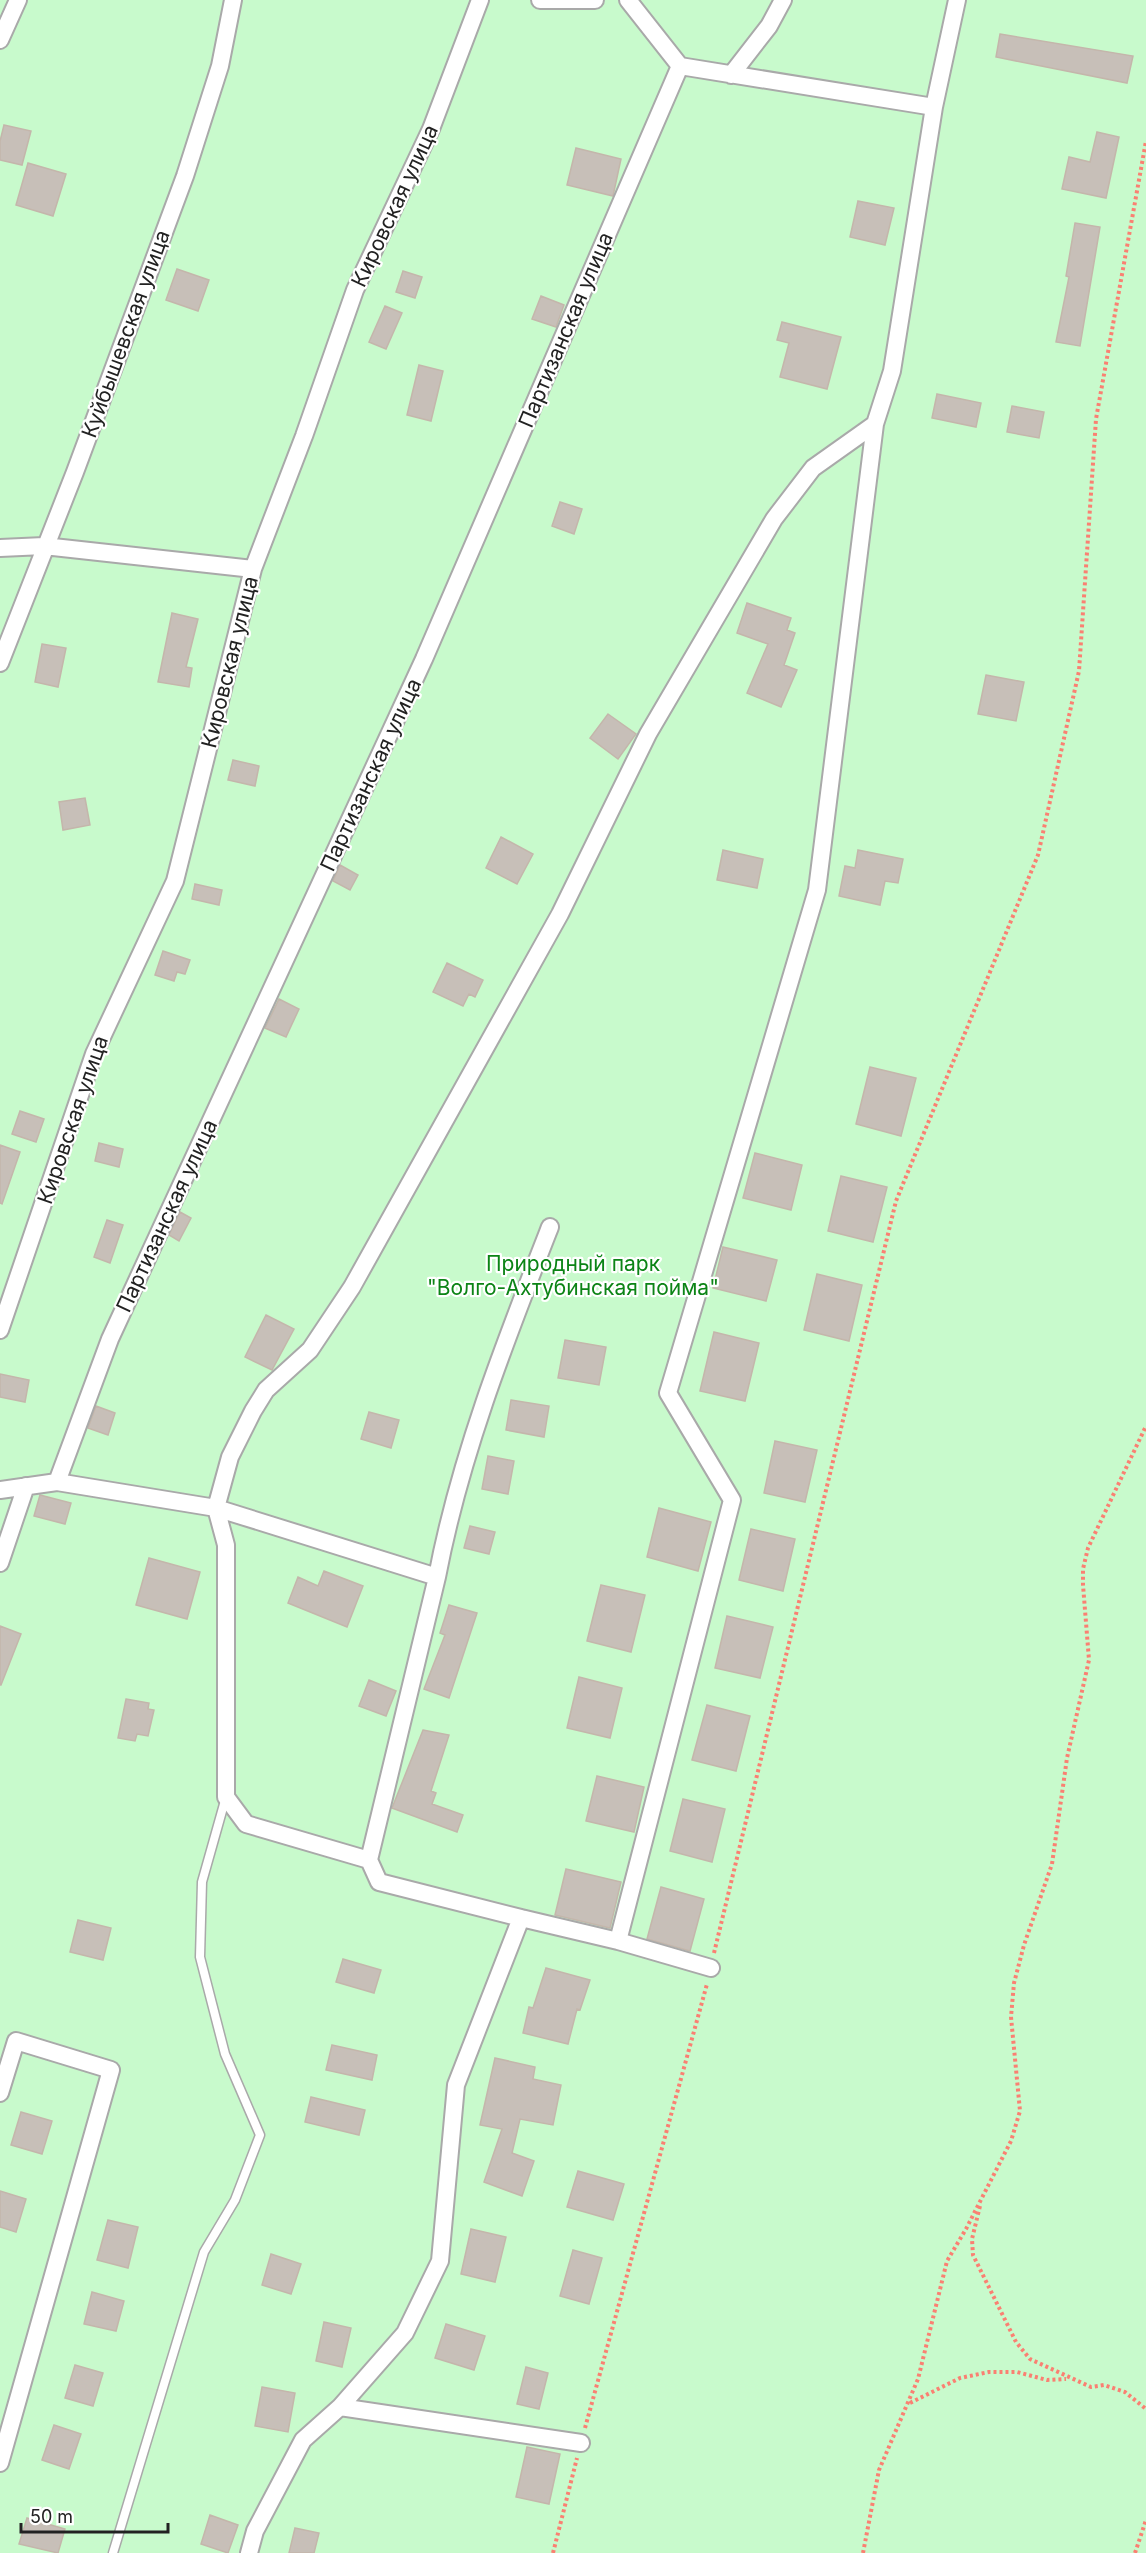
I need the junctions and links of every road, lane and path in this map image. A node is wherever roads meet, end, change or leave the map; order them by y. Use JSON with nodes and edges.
{"nodes":[{"id":1,"x":18,"y":0,"type":"edge"},
{"id":2,"x":233,"y":0,"type":"edge"},
{"id":3,"x":480,"y":0,"type":"edge"},
{"id":4,"x":540,"y":0,"type":"edge"},
{"id":5,"x":595,"y":0,"type":"edge"},
{"id":6,"x":628,"y":0,"type":"edge"},
{"id":7,"x":783,"y":0,"type":"edge"},
{"id":8,"x":957,"y":0,"type":"edge"},
{"id":9,"x":0,"y":40,"type":"edge"},
{"id":10,"x":680,"y":66,"type":"junction"},
{"id":11,"x":731,"y":75,"type":"junction"},
{"id":12,"x":934,"y":107,"type":"junction"},
{"id":13,"x":1146,"y":141,"type":"edge"},
{"id":14,"x":874,"y":424,"type":"junction"},
{"id":15,"x":44,"y":546,"type":"junction"},
{"id":16,"x":0,"y":548,"type":"edge"},
{"id":17,"x":253,"y":569,"type":"junction"},
{"id":18,"x":0,"y":663,"type":"edge"},
{"id":19,"x":550,"y":1227,"type":"dead end"},
{"id":20,"x":4,"y":1309,"type":"edge"},
{"id":21,"x":0,"y":1330,"type":"edge"},
{"id":22,"x":1146,"y":1426,"type":"edge"},
{"id":23,"x":57,"y":1482,"type":"junction"},
{"id":24,"x":26,"y":1486,"type":"junction"},
{"id":25,"x":0,"y":1490,"type":"edge"},
{"id":26,"x":216,"y":1508,"type":"junction"},
{"id":27,"x":0,"y":1563,"type":"edge"},
{"id":28,"x":437,"y":1578,"type":"junction"},
{"id":29,"x":226,"y":1797,"type":"junction"},
{"id":30,"x":369,"y":1860,"type":"junction"},
{"id":31,"x":521,"y":1918,"type":"junction"},
{"id":32,"x":618,"y":1941,"type":"junction"},
{"id":33,"x":711,"y":1968,"type":"junction"},
{"id":34,"x":0,"y":2093,"type":"edge"},
{"id":35,"x":981,"y":2201,"type":"junction"},
{"id":36,"x":1075,"y":2382,"type":"junction"},
{"id":37,"x":910,"y":2403,"type":"junction"},
{"id":38,"x":340,"y":2407,"type":"junction"},
{"id":39,"x":1146,"y":2409,"type":"edge"},
{"id":40,"x":581,"y":2443,"type":"junction"},
{"id":41,"x":0,"y":2463,"type":"edge"},
{"id":42,"x":1146,"y":2520,"type":"edge"},
{"id":43,"x":113,"y":2553,"type":"edge"},
{"id":44,"x":249,"y":2553,"type":"edge"},
{"id":45,"x":553,"y":2553,"type":"edge"},
{"id":46,"x":863,"y":2553,"type":"edge"},
{"id":47,"x":1135,"y":2553,"type":"edge"}],
"edges":[{"from":1,"to":9,"type":"street"},
{"from":2,"to":15,"type":"street","name":"Куйбышевская улица"},
{"from":3,"to":17,"type":"street","name":"Кировская улица"},
{"from":4,"to":5,"type":"street"},
{"from":6,"to":10,"type":"street"},
{"from":7,"to":11,"type":"street"},
{"from":8,"to":12,"type":"street"},
{"from":10,"to":11,"type":"street"},
{"from":10,"to":23,"type":"street","name":"Партизанская улица"},
{"from":11,"to":12,"type":"street"},
{"from":12,"to":14,"type":"street"},
{"from":13,"to":33,"type":"path"},
{"from":14,"to":26,"type":"street"},
{"from":14,"to":32,"type":"street"},
{"from":15,"to":16,"type":"street"},
{"from":15,"to":17,"type":"street"},
{"from":15,"to":18,"type":"street","name":"Куйбышевская улица"},
{"from":17,"to":20,"type":"street","name":"Кировская улица"},
{"from":19,"to":28,"type":"street"},
{"from":20,"to":21,"type":"street","name":"Кировская улица"},
{"from":22,"to":35,"type":"path"},
{"from":23,"to":24,"type":"street"},
{"from":23,"to":26,"type":"street"},
{"from":24,"to":25,"type":"street"},
{"from":24,"to":27,"type":"street"},
{"from":26,"to":28,"type":"street"},
{"from":26,"to":29,"type":"street"},
{"from":28,"to":30,"type":"street"},
{"from":29,"to":30,"type":"street"},
{"from":29,"to":43,"type":"lane"},
{"from":30,"to":31,"type":"street"},
{"from":31,"to":32,"type":"street"},
{"from":31,"to":38,"type":"street"},
{"from":32,"to":33,"type":"street"},
{"from":33,"to":40,"type":"path"},
{"from":34,"to":41,"type":"street"},
{"from":35,"to":36,"type":"path"},
{"from":35,"to":37,"type":"path"},
{"from":36,"to":37,"type":"path"},
{"from":36,"to":39,"type":"path"},
{"from":37,"to":46,"type":"path"},
{"from":38,"to":40,"type":"street"},
{"from":38,"to":44,"type":"street"},
{"from":40,"to":45,"type":"path"},
{"from":42,"to":47,"type":"path"}]}
